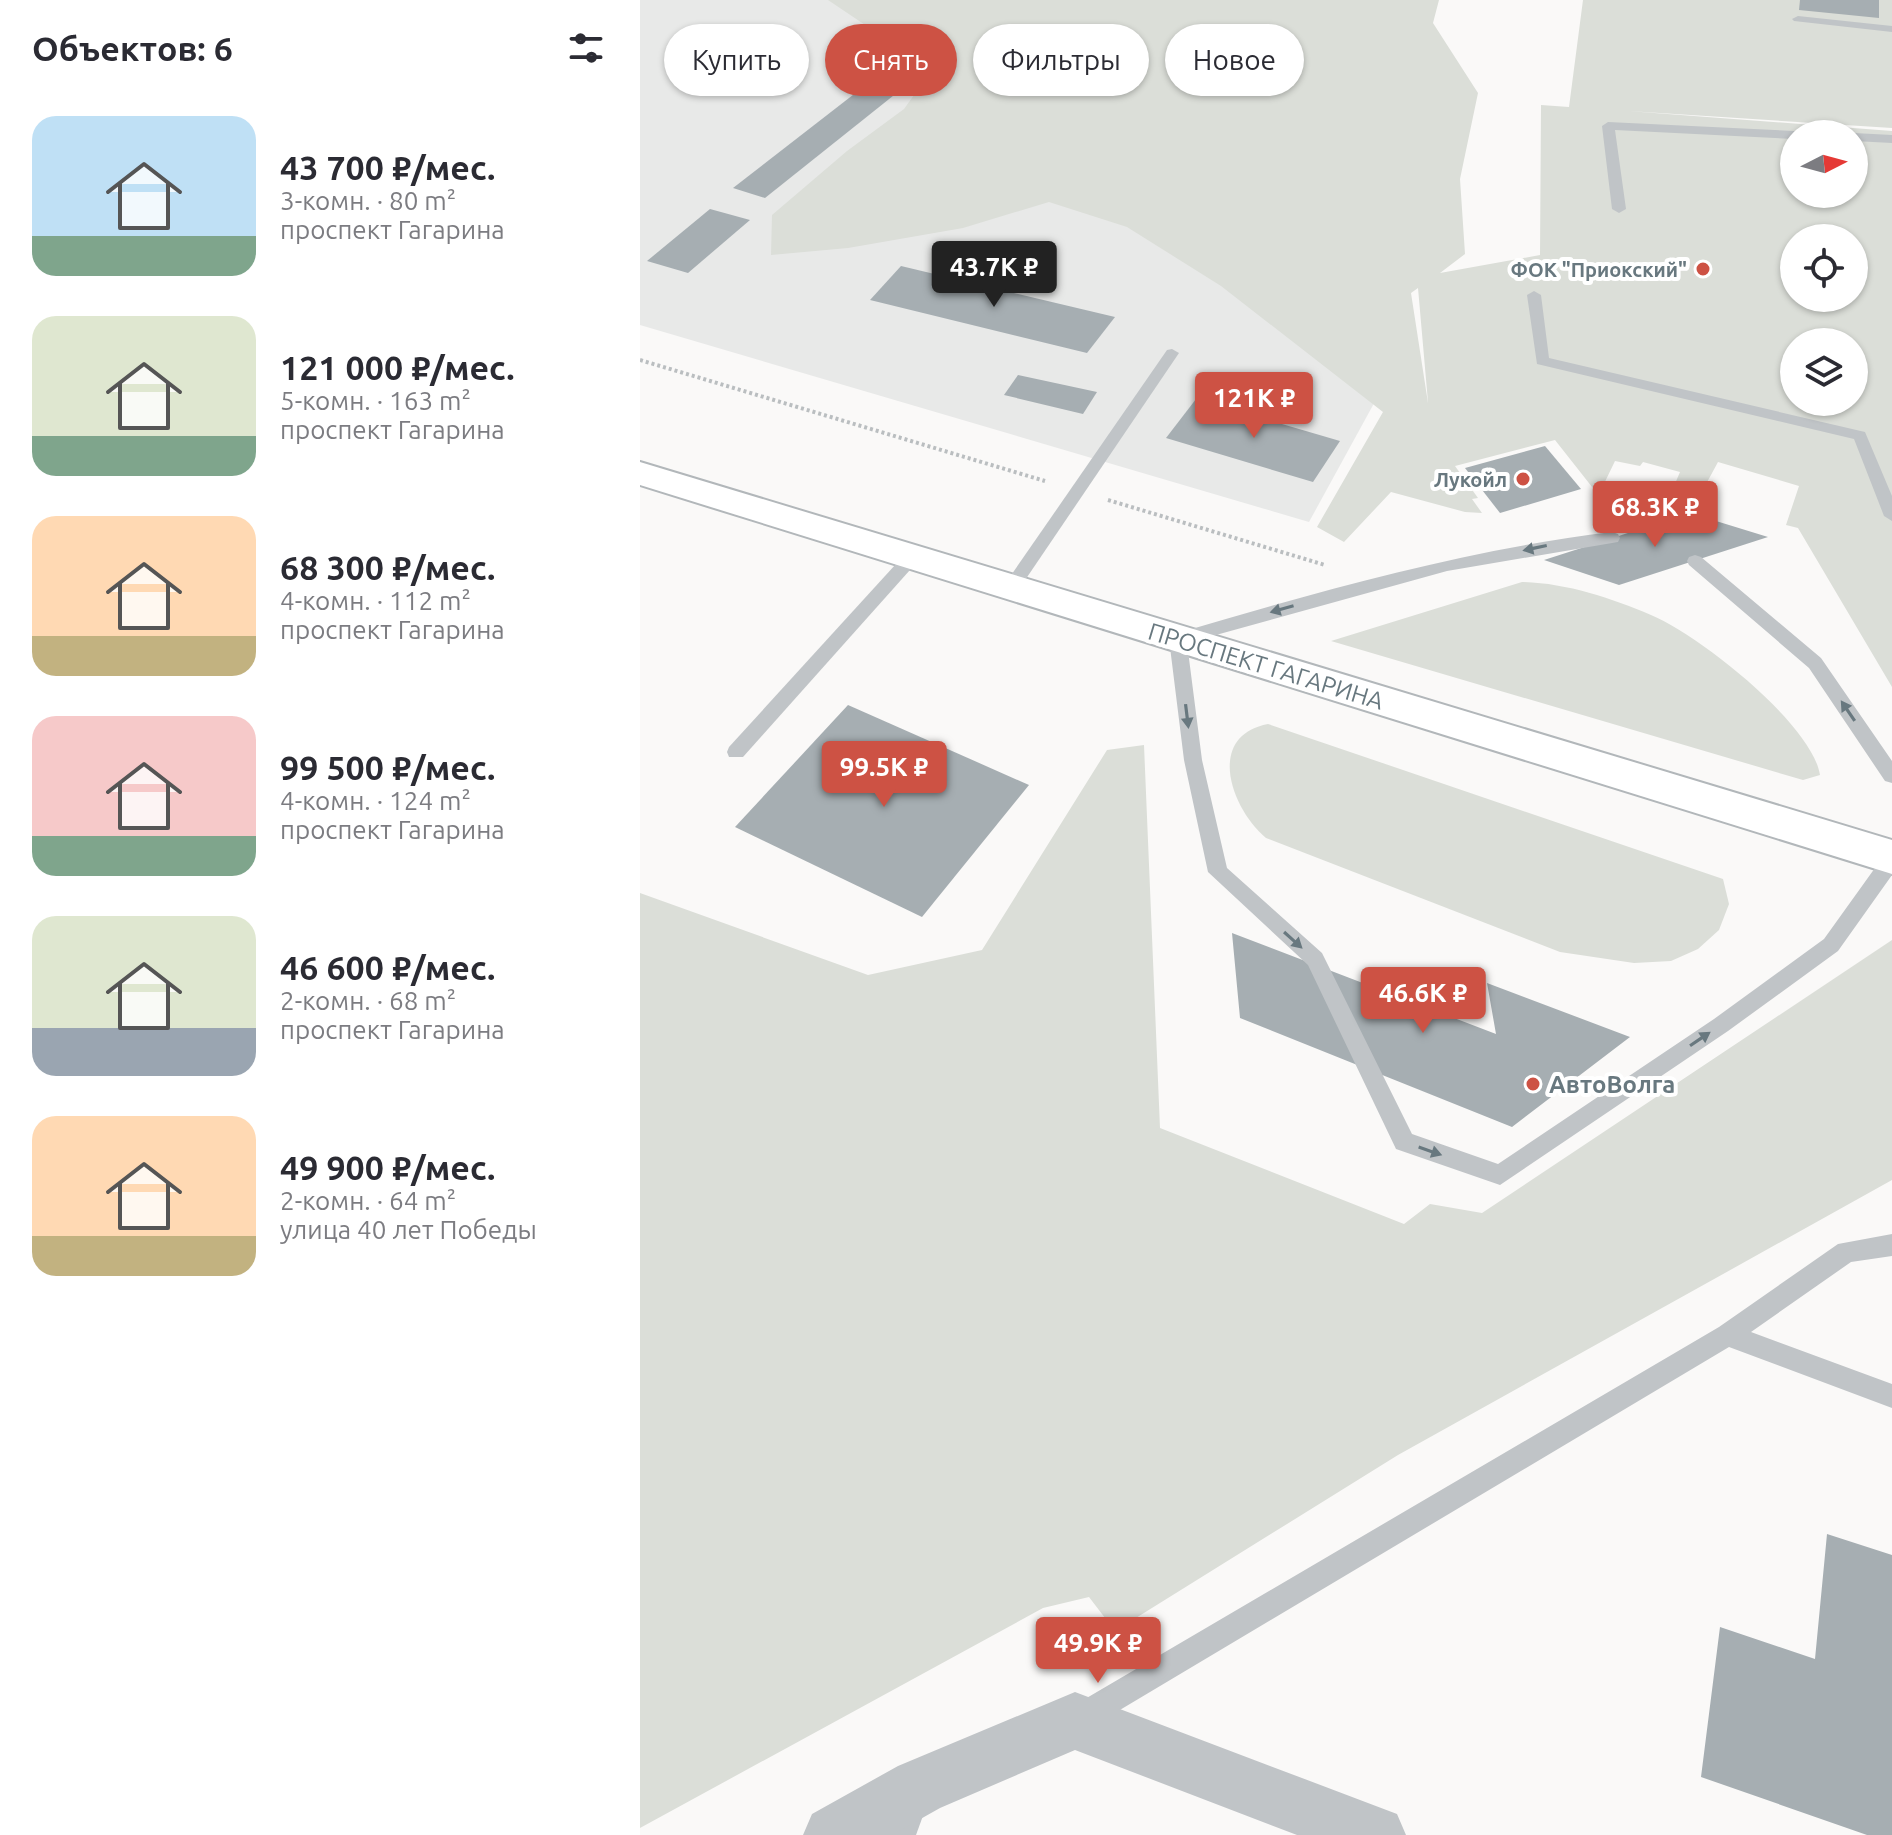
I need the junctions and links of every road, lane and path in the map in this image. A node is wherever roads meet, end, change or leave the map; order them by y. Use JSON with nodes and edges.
{"nodes":[{"id":1,"x":1798,"y":19,"type":"dead end"},
{"id":2,"x":1892,"y":29,"type":"edge"},
{"id":3,"x":1780,"y":134,"type":"edge"},
{"id":4,"x":1868,"y":138,"type":"edge"},
{"id":5,"x":1892,"y":139,"type":"edge"},
{"id":6,"x":1619,"y":209,"type":"dead end"},
{"id":7,"x":1534,"y":295,"type":"dead end"},
{"id":8,"x":1172,"y":353,"type":"dead end"},
{"id":9,"x":640,"y":360,"type":"edge"},
{"id":10,"x":647,"y":480,"type":"edge"},
{"id":11,"x":1078,"y":491,"type":"junction"},
{"id":12,"x":1892,"y":516,"type":"edge"},
{"id":13,"x":1612,"y":538,"type":"dead end"},
{"id":14,"x":912,"y":557,"type":"junction"},
{"id":15,"x":1695,"y":561,"type":"dead end"},
{"id":16,"x":1381,"y":581,"type":"junction"},
{"id":17,"x":1011,"y":588,"type":"junction"},
{"id":18,"x":1178,"y":639,"type":"junction"},
{"id":19,"x":736,"y":752,"type":"dead end"},
{"id":20,"x":1892,"y":776,"type":"edge"},
{"id":21,"x":1892,"y":859,"type":"edge"},
{"id":22,"x":1892,"y":1245,"type":"edge"},
{"id":23,"x":1727,"y":1335,"type":"junction"},
{"id":24,"x":1892,"y":1396,"type":"edge"},
{"id":25,"x":1075,"y":1721,"type":"junction"},
{"id":26,"x":910,"y":1811,"type":"edge"},
{"id":27,"x":833,"y":1835,"type":"edge"},
{"id":28,"x":1376,"y":1835,"type":"edge"}],
"edges":[{"from":1,"to":2,"type":"lane"},
{"from":3,"to":6,"type":"lane"},
{"from":4,"to":5,"type":"lane"},
{"from":7,"to":12,"type":"lane"},
{"from":8,"to":11,"type":"lane"},
{"from":9,"to":11,"type":"path"},
{"from":10,"to":14,"type":"main road","name":"ПРОСПЕКТ ГАГАРИНА"},
{"from":11,"to":16,"type":"path"},
{"from":11,"to":17,"type":"lane"},
{"from":13,"to":16,"type":"lane","one_way":true},
{"from":14,"to":17,"type":"main road","name":"ПРОСПЕКТ ГАГАРИНА"},
{"from":14,"to":19,"type":"lane"},
{"from":20,"to":15,"type":"lane","one_way":true},
{"from":16,"to":18,"type":"lane","one_way":true},
{"from":17,"to":18,"type":"main road","name":"ПРОСПЕКТ ГАГАРИНА"},
{"from":18,"to":21,"type":"main road","name":"ПРОСПЕКТ ГАГАРИНА"},
{"from":18,"to":21,"type":"lane","one_way":true},
{"from":22,"to":23,"type":"lane"},
{"from":23,"to":24,"type":"lane"},
{"from":23,"to":25,"type":"lane"},
{"from":25,"to":26,"type":"street"},
{"from":25,"to":28,"type":"street"},
{"from":26,"to":27,"type":"street"}]}
